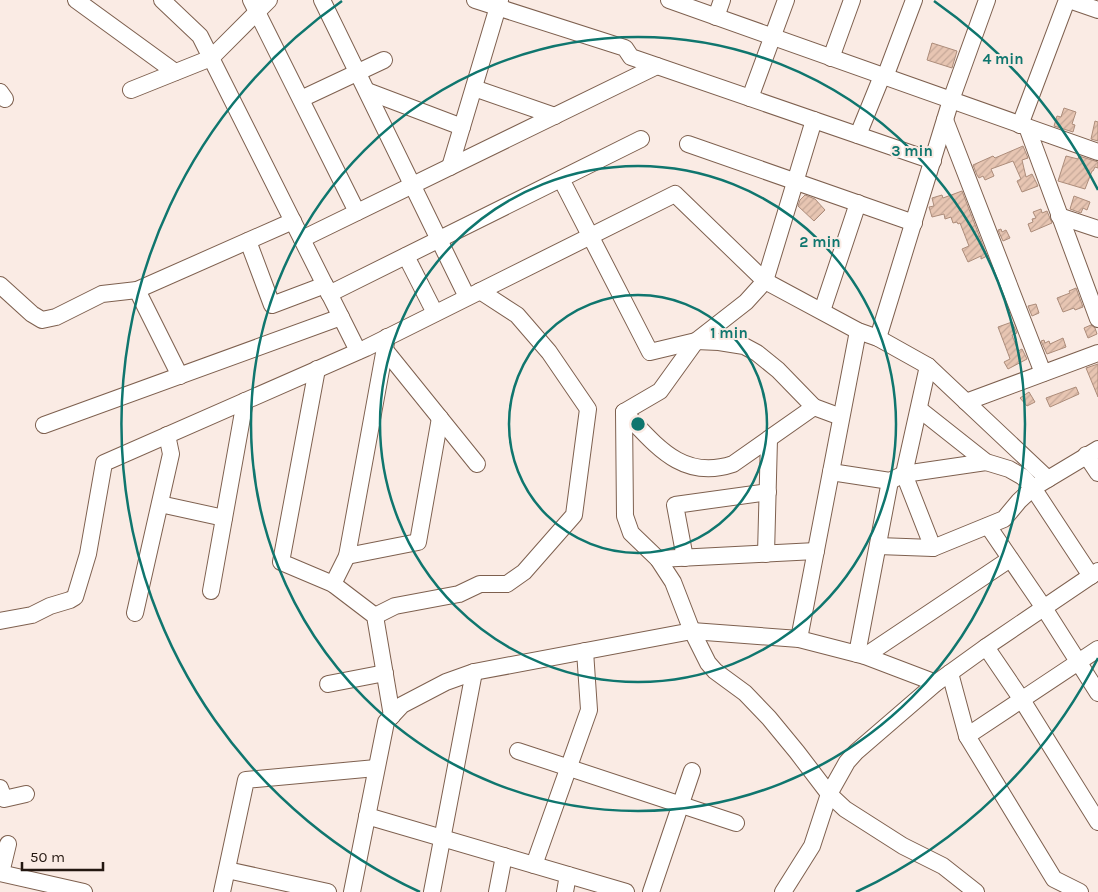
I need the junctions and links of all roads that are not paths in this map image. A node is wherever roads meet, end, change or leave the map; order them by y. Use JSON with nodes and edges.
{"nodes":[{"id":1,"x":76,"y":0,"type":"edge"},
{"id":2,"x":162,"y":0,"type":"edge"},
{"id":3,"x":323,"y":0,"type":"edge"},
{"id":4,"x":474,"y":0,"type":"edge"},
{"id":5,"x":669,"y":0,"type":"edge"},
{"id":6,"x":722,"y":0,"type":"edge"},
{"id":7,"x":786,"y":0,"type":"edge"},
{"id":8,"x":852,"y":0,"type":"edge"},
{"id":9,"x":914,"y":0,"type":"edge"},
{"id":10,"x":987,"y":0,"type":"edge"},
{"id":11,"x":1068,"y":0,"type":"edge"},
{"id":12,"x":259,"y":4,"type":"edge"},
{"id":13,"x":499,"y":4,"type":"edge"},
{"id":14,"x":1098,"y":10,"type":"edge"},
{"id":15,"x":716,"y":17,"type":"junction"},
{"id":16,"x":772,"y":37,"type":"junction"},
{"id":17,"x":212,"y":58,"type":"junction"},
{"id":18,"x":831,"y":58,"type":"junction"},
{"id":19,"x":384,"y":60,"type":"dead end"},
{"id":20,"x":657,"y":66,"type":"junction"},
{"id":21,"x":175,"y":72,"type":"junction"},
{"id":22,"x":358,"y":72,"type":"junction"},
{"id":23,"x":884,"y":76,"type":"junction"},
{"id":24,"x":474,"y":88,"type":"junction"},
{"id":25,"x":131,"y":90,"type":"dead end"},
{"id":26,"x":367,"y":91,"type":"junction"},
{"id":27,"x":750,"y":98,"type":"junction"},
{"id":28,"x":302,"y":99,"type":"junction"},
{"id":29,"x":951,"y":100,"type":"junction"},
{"id":30,"x":555,"y":116,"type":"junction"},
{"id":31,"x":814,"y":120,"type":"junction"},
{"id":32,"x":945,"y":120,"type":"junction"},
{"id":33,"x":1023,"y":126,"type":"junction"},
{"id":34,"x":462,"y":127,"type":"junction"},
{"id":35,"x":858,"y":135,"type":"junction"},
{"id":36,"x":641,"y":139,"type":"dead end"},
{"id":37,"x":688,"y":144,"type":"dead end"},
{"id":38,"x":1098,"y":152,"type":"edge"},
{"id":39,"x":933,"y":161,"type":"junction"},
{"id":40,"x":450,"y":167,"type":"junction"},
{"id":41,"x":561,"y":179,"type":"junction"},
{"id":42,"x":795,"y":181,"type":"junction"},
{"id":43,"x":413,"y":185,"type":"junction"},
{"id":44,"x":858,"y":203,"type":"junction"},
{"id":45,"x":357,"y":212,"type":"junction"},
{"id":46,"x":1059,"y":216,"type":"junction"},
{"id":47,"x":293,"y":221,"type":"junction"},
{"id":48,"x":914,"y":223,"type":"junction"},
{"id":49,"x":1098,"y":230,"type":"edge"},
{"id":50,"x":590,"y":236,"type":"junction"},
{"id":51,"x":302,"y":239,"type":"junction"},
{"id":52,"x":439,"y":239,"type":"junction"},
{"id":53,"x":248,"y":241,"type":"junction"},
{"id":54,"x":406,"y":256,"type":"junction"},
{"id":55,"x":766,"y":281,"type":"junction"},
{"id":56,"x":0,"y":285,"type":"edge"},
{"id":57,"x":137,"y":290,"type":"junction"},
{"id":58,"x":327,"y":290,"type":"junction"},
{"id":59,"x":474,"y":294,"type":"junction"},
{"id":60,"x":822,"y":311,"type":"junction"},
{"id":61,"x":435,"y":313,"type":"junction"},
{"id":62,"x":341,"y":317,"type":"junction"},
{"id":63,"x":1098,"y":319,"type":"edge"},
{"id":64,"x":858,"y":331,"type":"junction"},
{"id":65,"x":878,"y":338,"type":"junction"},
{"id":66,"x":696,"y":341,"type":"junction"},
{"id":67,"x":386,"y":343,"type":"junction"},
{"id":68,"x":358,"y":351,"type":"junction"},
{"id":69,"x":1098,"y":353,"type":"edge"},
{"id":70,"x":928,"y":366,"type":"junction"},
{"id":71,"x":317,"y":369,"type":"junction"},
{"id":72,"x":1043,"y":373,"type":"junction"},
{"id":73,"x":180,"y":376,"type":"junction"},
{"id":74,"x":245,"y":401,"type":"junction"},
{"id":75,"x":966,"y":402,"type":"junction"},
{"id":76,"x":814,"y":407,"type":"junction"},
{"id":77,"x":919,"y":409,"type":"junction"},
{"id":78,"x":624,"y":412,"type":"junction"},
{"id":79,"x":842,"y":417,"type":"junction"},
{"id":80,"x":440,"y":418,"type":"junction"},
{"id":81,"x":44,"y":425,"type":"dead end"},
{"id":82,"x":167,"y":435,"type":"junction"},
{"id":83,"x":769,"y":439,"type":"junction"},
{"id":84,"x":1094,"y":454,"type":"edge"},
{"id":85,"x":986,"y":462,"type":"junction"},
{"id":86,"x":477,"y":464,"type":"dead end"},
{"id":87,"x":831,"y":472,"type":"junction"},
{"id":88,"x":1098,"y":473,"type":"edge"},
{"id":89,"x":897,"y":478,"type":"junction"},
{"id":90,"x":1048,"y":478,"type":"junction"},
{"id":91,"x":1033,"y":488,"type":"junction"},
{"id":92,"x":768,"y":492,"type":"junction"},
{"id":93,"x":160,"y":504,"type":"junction"},
{"id":94,"x":224,"y":518,"type":"junction"},
{"id":95,"x":988,"y":526,"type":"junction"},
{"id":96,"x":878,"y":546,"type":"junction"},
{"id":97,"x":933,"y":548,"type":"junction"},
{"id":98,"x":816,"y":551,"type":"junction"},
{"id":99,"x":766,"y":554,"type":"junction"},
{"id":100,"x":347,"y":556,"type":"junction"},
{"id":101,"x":685,"y":558,"type":"junction"},
{"id":102,"x":658,"y":559,"type":"junction"},
{"id":103,"x":1010,"y":559,"type":"junction"},
{"id":104,"x":1095,"y":574,"type":"edge"},
{"id":105,"x":333,"y":584,"type":"junction"},
{"id":106,"x":211,"y":591,"type":"dead end"},
{"id":107,"x":1044,"y":608,"type":"junction"},
{"id":108,"x":135,"y":613,"type":"dead end"},
{"id":109,"x":375,"y":616,"type":"junction"},
{"id":110,"x":0,"y":621,"type":"edge"},
{"id":111,"x":692,"y":631,"type":"junction"},
{"id":112,"x":799,"y":639,"type":"junction"},
{"id":113,"x":986,"y":647,"type":"junction"},
{"id":114,"x":1098,"y":649,"type":"edge"},
{"id":115,"x":585,"y":651,"type":"junction"},
{"id":116,"x":861,"y":655,"type":"junction"},
{"id":117,"x":1078,"y":662,"type":"junction"},
{"id":118,"x":474,"y":672,"type":"junction"},
{"id":119,"x":950,"y":673,"type":"junction"},
{"id":120,"x":385,"y":674,"type":"junction"},
{"id":121,"x":936,"y":683,"type":"junction"},
{"id":122,"x":328,"y":684,"type":"dead end"},
{"id":123,"x":1098,"y":694,"type":"edge"},
{"id":124,"x":1022,"y":700,"type":"junction"},
{"id":125,"x":392,"y":716,"type":"junction"},
{"id":126,"x":967,"y":736,"type":"junction"},
{"id":127,"x":518,"y":751,"type":"dead end"},
{"id":128,"x":376,"y":768,"type":"junction"},
{"id":129,"x":569,"y":768,"type":"junction"},
{"id":130,"x":692,"y":771,"type":"dead end"},
{"id":131,"x":0,"y":788,"type":"edge"},
{"id":132,"x":26,"y":794,"type":"dead end"},
{"id":133,"x":829,"y":794,"type":"junction"},
{"id":134,"x":681,"y":805,"type":"junction"},
{"id":135,"x":367,"y":816,"type":"junction"},
{"id":136,"x":1098,"y":822,"type":"edge"},
{"id":137,"x":736,"y":823,"type":"dead end"},
{"id":138,"x":442,"y":838,"type":"junction"},
{"id":139,"x":8,"y":844,"type":"dead end"},
{"id":140,"x":504,"y":856,"type":"junction"},
{"id":141,"x":534,"y":865,"type":"junction"},
{"id":142,"x":227,"y":870,"type":"junction"},
{"id":143,"x":0,"y":873,"type":"edge"},
{"id":144,"x":568,"y":875,"type":"junction"},
{"id":145,"x":286,"y":887,"type":"edge"},
{"id":146,"x":49,"y":888,"type":"edge"},
{"id":147,"x":84,"y":892,"type":"edge"},
{"id":148,"x":222,"y":892,"type":"edge"},
{"id":149,"x":328,"y":892,"type":"edge"},
{"id":150,"x":352,"y":892,"type":"edge"},
{"id":151,"x":432,"y":892,"type":"edge"},
{"id":152,"x":497,"y":892,"type":"edge"},
{"id":153,"x":565,"y":892,"type":"edge"},
{"id":154,"x":626,"y":892,"type":"edge"},
{"id":155,"x":651,"y":892,"type":"edge"},
{"id":156,"x":783,"y":892,"type":"edge"},
{"id":157,"x":976,"y":892,"type":"edge"},
{"id":158,"x":1080,"y":892,"type":"edge"}],
"edges":[{"from":1,"to":21,"type":"street"},
{"from":2,"to":17,"type":"street"},
{"from":3,"to":22,"type":"street"},
{"from":4,"to":13,"type":"street"},
{"from":5,"to":15,"type":"street"},
{"from":6,"to":15,"type":"street"},
{"from":7,"to":16,"type":"street"},
{"from":8,"to":18,"type":"street"},
{"from":9,"to":23,"type":"street"},
{"from":10,"to":29,"type":"street"},
{"from":11,"to":14,"type":"street"},
{"from":11,"to":33,"type":"street"},
{"from":12,"to":17,"type":"street"},
{"from":12,"to":28,"type":"street"},
{"from":13,"to":20,"type":"street"},
{"from":13,"to":24,"type":"street"},
{"from":15,"to":16,"type":"street"},
{"from":16,"to":18,"type":"street"},
{"from":16,"to":27,"type":"street"},
{"from":17,"to":21,"type":"street"},
{"from":17,"to":47,"type":"street"},
{"from":18,"to":23,"type":"street"},
{"from":19,"to":22,"type":"street"},
{"from":20,"to":27,"type":"street"},
{"from":20,"to":30,"type":"street"},
{"from":21,"to":25,"type":"street"},
{"from":22,"to":26,"type":"street"},
{"from":22,"to":28,"type":"street"},
{"from":23,"to":29,"type":"street"},
{"from":23,"to":35,"type":"street"},
{"from":24,"to":30,"type":"street"},
{"from":24,"to":34,"type":"street"},
{"from":26,"to":34,"type":"street"},
{"from":26,"to":43,"type":"street"},
{"from":27,"to":31,"type":"street"},
{"from":28,"to":45,"type":"street"},
{"from":29,"to":32,"type":"street"},
{"from":29,"to":33,"type":"street"},
{"from":30,"to":40,"type":"street"},
{"from":31,"to":35,"type":"street"},
{"from":31,"to":42,"type":"street"},
{"from":32,"to":39,"type":"street"},
{"from":32,"to":72,"type":"street"},
{"from":33,"to":38,"type":"street"},
{"from":33,"to":46,"type":"street"},
{"from":34,"to":40,"type":"street"},
{"from":35,"to":39,"type":"street"},
{"from":36,"to":41,"type":"street"},
{"from":37,"to":42,"type":"street"},
{"from":39,"to":48,"type":"street"},
{"from":40,"to":43,"type":"street"},
{"from":41,"to":50,"type":"street"},
{"from":41,"to":52,"type":"street"},
{"from":42,"to":44,"type":"street"},
{"from":42,"to":55,"type":"street"},
{"from":43,"to":45,"type":"street"},
{"from":43,"to":52,"type":"street"},
{"from":44,"to":48,"type":"street"},
{"from":44,"to":60,"type":"street"},
{"from":45,"to":51,"type":"street"},
{"from":46,"to":49,"type":"street"},
{"from":46,"to":63,"type":"street"},
{"from":47,"to":51,"type":"street"},
{"from":47,"to":53,"type":"street"},
{"from":48,"to":65,"type":"street"},
{"from":50,"to":55,"type":"street"},
{"from":50,"to":59,"type":"street"},
{"from":50,"to":66,"type":"street"},
{"from":51,"to":58,"type":"street"},
{"from":52,"to":54,"type":"street"},
{"from":52,"to":59,"type":"street"},
{"from":53,"to":57,"type":"street"},
{"from":53,"to":58,"type":"street"},
{"from":54,"to":58,"type":"street"},
{"from":54,"to":61,"type":"street"},
{"from":55,"to":60,"type":"street"},
{"from":55,"to":66,"type":"street"},
{"from":56,"to":57,"type":"street"},
{"from":57,"to":73,"type":"street"},
{"from":58,"to":62,"type":"street"},
{"from":59,"to":61,"type":"street"},
{"from":59,"to":109,"type":"street"},
{"from":60,"to":64,"type":"street"},
{"from":61,"to":67,"type":"street"},
{"from":62,"to":68,"type":"street"},
{"from":62,"to":73,"type":"street"},
{"from":64,"to":65,"type":"street"},
{"from":64,"to":79,"type":"street"},
{"from":65,"to":70,"type":"street"},
{"from":66,"to":76,"type":"street"},
{"from":66,"to":78,"type":"street"},
{"from":67,"to":68,"type":"street"},
{"from":67,"to":80,"type":"street"},
{"from":67,"to":100,"type":"street"},
{"from":68,"to":71,"type":"street"},
{"from":69,"to":72,"type":"street"},
{"from":70,"to":75,"type":"street"},
{"from":70,"to":77,"type":"street"},
{"from":71,"to":74,"type":"street"},
{"from":71,"to":105,"type":"street"},
{"from":72,"to":75,"type":"street"},
{"from":73,"to":81,"type":"street"},
{"from":74,"to":82,"type":"street"},
{"from":74,"to":94,"type":"street"},
{"from":75,"to":90,"type":"street"},
{"from":76,"to":79,"type":"street"},
{"from":76,"to":83,"type":"street"},
{"from":77,"to":85,"type":"street"},
{"from":77,"to":89,"type":"street"},
{"from":78,"to":83,"type":"street"},
{"from":78,"to":102,"type":"street"},
{"from":79,"to":87,"type":"street"},
{"from":80,"to":86,"type":"street"},
{"from":80,"to":100,"type":"street"},
{"from":82,"to":93,"type":"street"},
{"from":82,"to":110,"type":"street"},
{"from":83,"to":92,"type":"street"},
{"from":84,"to":88,"type":"street"},
{"from":84,"to":90,"type":"street"},
{"from":85,"to":89,"type":"street"},
{"from":85,"to":91,"type":"street"},
{"from":87,"to":89,"type":"street"},
{"from":87,"to":98,"type":"street"},
{"from":89,"to":96,"type":"street"},
{"from":89,"to":97,"type":"street"},
{"from":90,"to":91,"type":"street"},
{"from":91,"to":95,"type":"street"},
{"from":91,"to":104,"type":"street"},
{"from":92,"to":99,"type":"street"},
{"from":92,"to":101,"type":"street"},
{"from":93,"to":94,"type":"street"},
{"from":93,"to":108,"type":"street"},
{"from":94,"to":106,"type":"street"},
{"from":95,"to":97,"type":"street"},
{"from":95,"to":103,"type":"street"},
{"from":96,"to":97,"type":"street"},
{"from":96,"to":116,"type":"street"},
{"from":98,"to":99,"type":"street"},
{"from":98,"to":112,"type":"street"},
{"from":99,"to":101,"type":"street"},
{"from":100,"to":105,"type":"street"},
{"from":101,"to":102,"type":"street"},
{"from":102,"to":111,"type":"street"},
{"from":103,"to":107,"type":"street"},
{"from":103,"to":116,"type":"street"},
{"from":104,"to":107,"type":"street"},
{"from":105,"to":109,"type":"street"},
{"from":107,"to":113,"type":"street"},
{"from":107,"to":117,"type":"street"},
{"from":109,"to":120,"type":"street"},
{"from":111,"to":112,"type":"street"},
{"from":111,"to":115,"type":"street"},
{"from":111,"to":133,"type":"street"},
{"from":112,"to":116,"type":"street"},
{"from":113,"to":119,"type":"street"},
{"from":113,"to":124,"type":"street"},
{"from":114,"to":117,"type":"street"},
{"from":115,"to":118,"type":"street"},
{"from":115,"to":129,"type":"street"},
{"from":116,"to":121,"type":"street"},
{"from":117,"to":123,"type":"street"},
{"from":117,"to":124,"type":"street"},
{"from":118,"to":125,"type":"street"},
{"from":118,"to":138,"type":"street"},
{"from":119,"to":121,"type":"street"},
{"from":119,"to":126,"type":"street"},
{"from":120,"to":122,"type":"street"},
{"from":120,"to":125,"type":"street"},
{"from":121,"to":133,"type":"street"},
{"from":124,"to":126,"type":"street"},
{"from":124,"to":136,"type":"street"},
{"from":125,"to":128,"type":"street"},
{"from":126,"to":158,"type":"street"},
{"from":127,"to":129,"type":"street"},
{"from":128,"to":135,"type":"street"},
{"from":128,"to":142,"type":"street"},
{"from":129,"to":134,"type":"street"},
{"from":129,"to":141,"type":"street"},
{"from":130,"to":134,"type":"street"},
{"from":131,"to":132,"type":"street"},
{"from":133,"to":156,"type":"street"},
{"from":133,"to":157,"type":"street"},
{"from":134,"to":137,"type":"street"},
{"from":134,"to":155,"type":"street"},
{"from":135,"to":138,"type":"street"},
{"from":135,"to":150,"type":"street"},
{"from":138,"to":140,"type":"street"},
{"from":138,"to":151,"type":"street"},
{"from":139,"to":143,"type":"street"},
{"from":140,"to":141,"type":"street"},
{"from":140,"to":152,"type":"street"},
{"from":141,"to":144,"type":"street"},
{"from":142,"to":145,"type":"street"},
{"from":142,"to":148,"type":"street"},
{"from":143,"to":146,"type":"street"},
{"from":144,"to":153,"type":"street"},
{"from":144,"to":154,"type":"street"},
{"from":145,"to":149,"type":"street"},
{"from":146,"to":147,"type":"street"}]}
